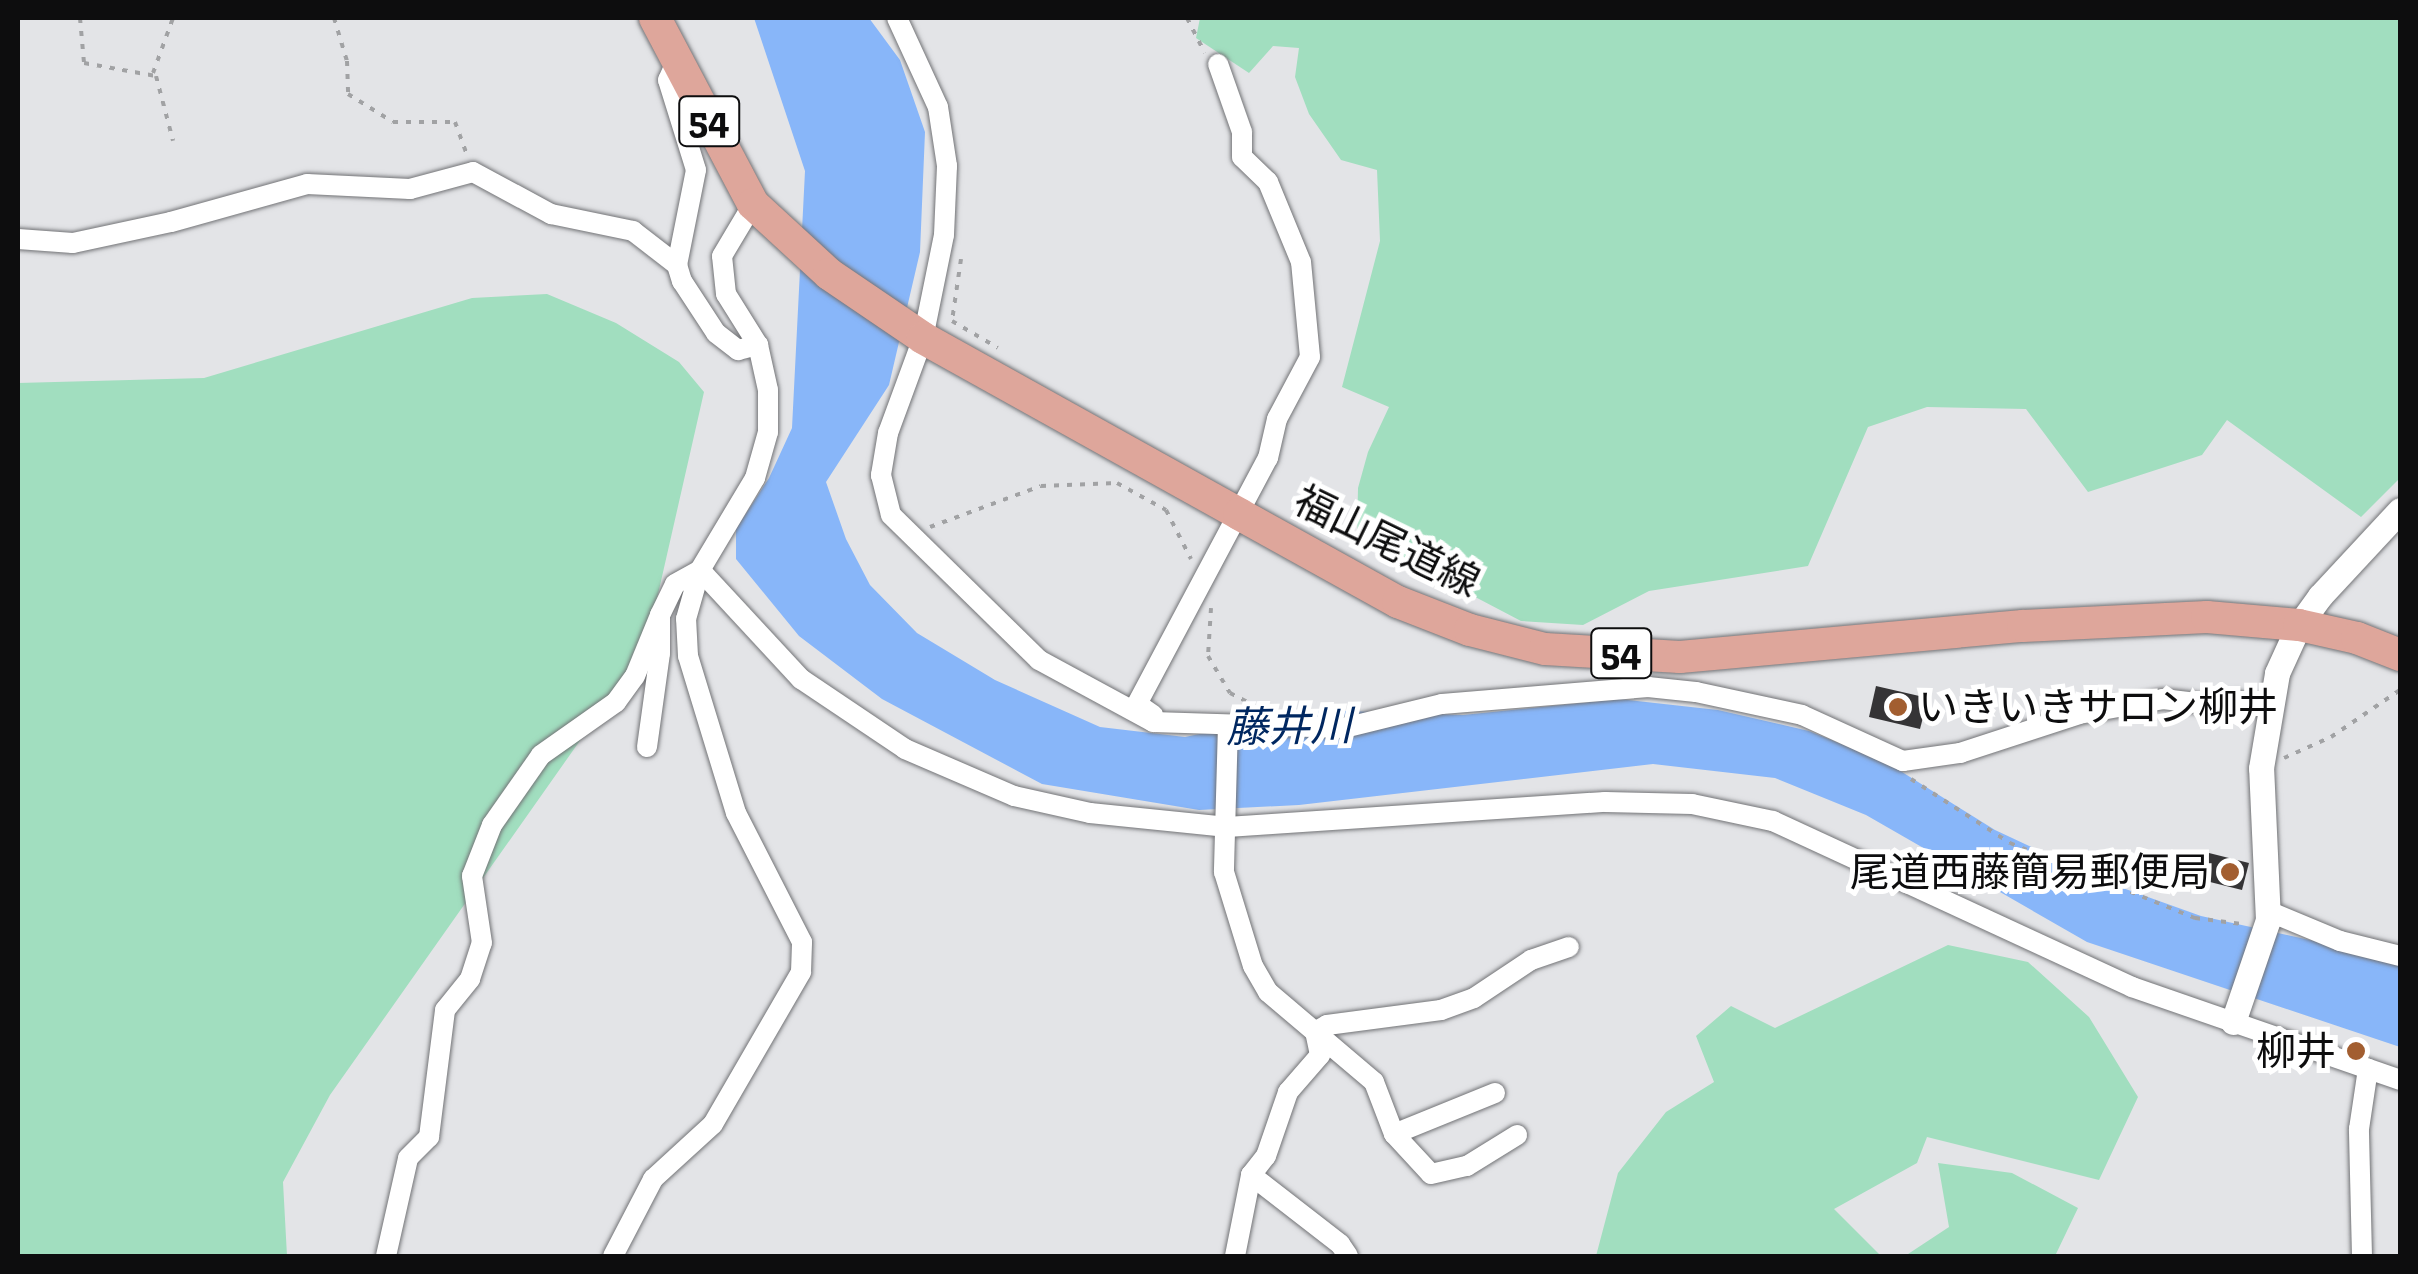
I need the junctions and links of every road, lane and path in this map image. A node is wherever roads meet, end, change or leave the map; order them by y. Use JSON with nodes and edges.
{"nodes":[{"id":1,"x":80,"y":18,"type":"edge"},
{"id":2,"x":173,"y":18,"type":"edge"},
{"id":3,"x":334,"y":18,"type":"edge"},
{"id":4,"x":656,"y":18,"type":"edge"},
{"id":5,"x":897,"y":18,"type":"edge"},
{"id":6,"x":1187,"y":18,"type":"edge"},
{"id":7,"x":677,"y":60,"type":"junction"},
{"id":8,"x":1218,"y":64,"type":"joint"},
{"id":9,"x":153,"y":73,"type":"junction"},
{"id":10,"x":172,"y":141,"type":"dead end"},
{"id":11,"x":473,"y":172,"type":"junction"},
{"id":12,"x":761,"y":213,"type":"junction"},
{"id":13,"x":18,"y":240,"type":"edge"},
{"id":14,"x":962,"y":243,"type":"dead end"},
{"id":15,"x":677,"y":265,"type":"junction"},
{"id":16,"x":918,"y":334,"type":"junction"},
{"id":17,"x":758,"y":345,"type":"junction"},
{"id":18,"x":1001,"y":350,"type":"dead end"},
{"id":19,"x":2400,"y":510,"type":"edge"},
{"id":20,"x":1239,"y":514,"type":"junction"},
{"id":21,"x":923,"y":551,"type":"junction"},
{"id":22,"x":700,"y":570,"type":"junction"},
{"id":23,"x":1206,"y":579,"type":"junction"},
{"id":24,"x":660,"y":615,"type":"junction"},
{"id":25,"x":2299,"y":626,"type":"junction"},
{"id":26,"x":2400,"y":655,"type":"edge"},
{"id":27,"x":1680,"y":657,"type":"junction"},
{"id":28,"x":1648,"y":687,"type":"junction"},
{"id":29,"x":2400,"y":690,"type":"edge"},
{"id":30,"x":2268,"y":708,"type":"junction"},
{"id":31,"x":1153,"y":722,"type":"junction"},
{"id":32,"x":1228,"y":725,"type":"junction"},
{"id":33,"x":1270,"y":726,"type":"junction"},
{"id":34,"x":647,"y":746,"type":"dead end"},
{"id":35,"x":1903,"y":761,"type":"junction"},
{"id":36,"x":2260,"y":768,"type":"junction"},
{"id":37,"x":1227,"y":827,"type":"junction"},
{"id":38,"x":2267,"y":920,"type":"junction"},
{"id":39,"x":1570,"y":947,"type":"dead end"},
{"id":40,"x":2400,"y":956,"type":"edge"},
{"id":41,"x":2233,"y":1022,"type":"junction"},
{"id":42,"x":1316,"y":1032,"type":"junction"},
{"id":43,"x":2368,"y":1069,"type":"junction"},
{"id":44,"x":2400,"y":1080,"type":"edge"},
{"id":45,"x":1495,"y":1093,"type":"dead end"},
{"id":46,"x":1394,"y":1134,"type":"junction"},
{"id":47,"x":1517,"y":1134,"type":"dead end"},
{"id":48,"x":1251,"y":1175,"type":"junction"},
{"id":49,"x":386,"y":1256,"type":"edge"},
{"id":50,"x":612,"y":1256,"type":"edge"},
{"id":51,"x":1235,"y":1256,"type":"edge"},
{"id":52,"x":1348,"y":1256,"type":"edge"},
{"id":53,"x":2362,"y":1256,"type":"edge"}],
"edges":[{"from":1,"to":9,"type":"path"},
{"from":2,"to":9,"type":"path"},
{"from":3,"to":11,"type":"path"},
{"from":4,"to":7,"type":"main road","name":"福山尾道線","number":"54"},
{"from":5,"to":16,"type":"street"},
{"from":6,"to":8,"type":"path"},
{"from":7,"to":12,"type":"main road","name":"福山尾道線","number":"54"},
{"from":7,"to":15,"type":"street"},
{"from":8,"to":20,"type":"street"},
{"from":9,"to":10,"type":"path"},
{"from":11,"to":13,"type":"street"},
{"from":11,"to":15,"type":"street"},
{"from":12,"to":16,"type":"main road","name":"福山尾道線","number":"54"},
{"from":12,"to":17,"type":"street"},
{"from":14,"to":18,"type":"path"},
{"from":15,"to":17,"type":"street"},
{"from":16,"to":20,"type":"main road","name":"福山尾道線","number":"54"},
{"from":16,"to":21,"type":"street"},
{"from":17,"to":22,"type":"street"},
{"from":19,"to":25,"type":"street"},
{"from":20,"to":23,"type":"street"},
{"from":20,"to":27,"type":"main road","name":"福山尾道線","number":"54"},
{"from":21,"to":23,"type":"path"},
{"from":21,"to":31,"type":"street"},
{"from":22,"to":24,"type":"street"},
{"from":22,"to":37,"type":"street"},
{"from":22,"to":50,"type":"street"},
{"from":23,"to":31,"type":"street"},
{"from":23,"to":33,"type":"path"},
{"from":24,"to":34,"type":"street"},
{"from":24,"to":49,"type":"street"},
{"from":25,"to":26,"type":"main road","name":"福山尾道線","number":"54"},
{"from":25,"to":27,"type":"main road","name":"福山尾道線","number":"54"},
{"from":25,"to":30,"type":"street"},
{"from":27,"to":28,"type":"street"},
{"from":28,"to":33,"type":"street"},
{"from":28,"to":35,"type":"street"},
{"from":29,"to":36,"type":"path"},
{"from":30,"to":35,"type":"street"},
{"from":30,"to":36,"type":"street"},
{"from":31,"to":32,"type":"street"},
{"from":32,"to":33,"type":"street"},
{"from":32,"to":37,"type":"street"},
{"from":35,"to":38,"type":"path"},
{"from":36,"to":38,"type":"street"},
{"from":37,"to":41,"type":"street"},
{"from":37,"to":42,"type":"street"},
{"from":38,"to":40,"type":"street"},
{"from":38,"to":41,"type":"street"},
{"from":39,"to":42,"type":"street"},
{"from":41,"to":43,"type":"street"},
{"from":42,"to":46,"type":"street"},
{"from":42,"to":48,"type":"street"},
{"from":43,"to":44,"type":"street"},
{"from":43,"to":53,"type":"street"},
{"from":45,"to":46,"type":"street"},
{"from":46,"to":47,"type":"street"},
{"from":48,"to":51,"type":"street"},
{"from":48,"to":52,"type":"street"}]}
